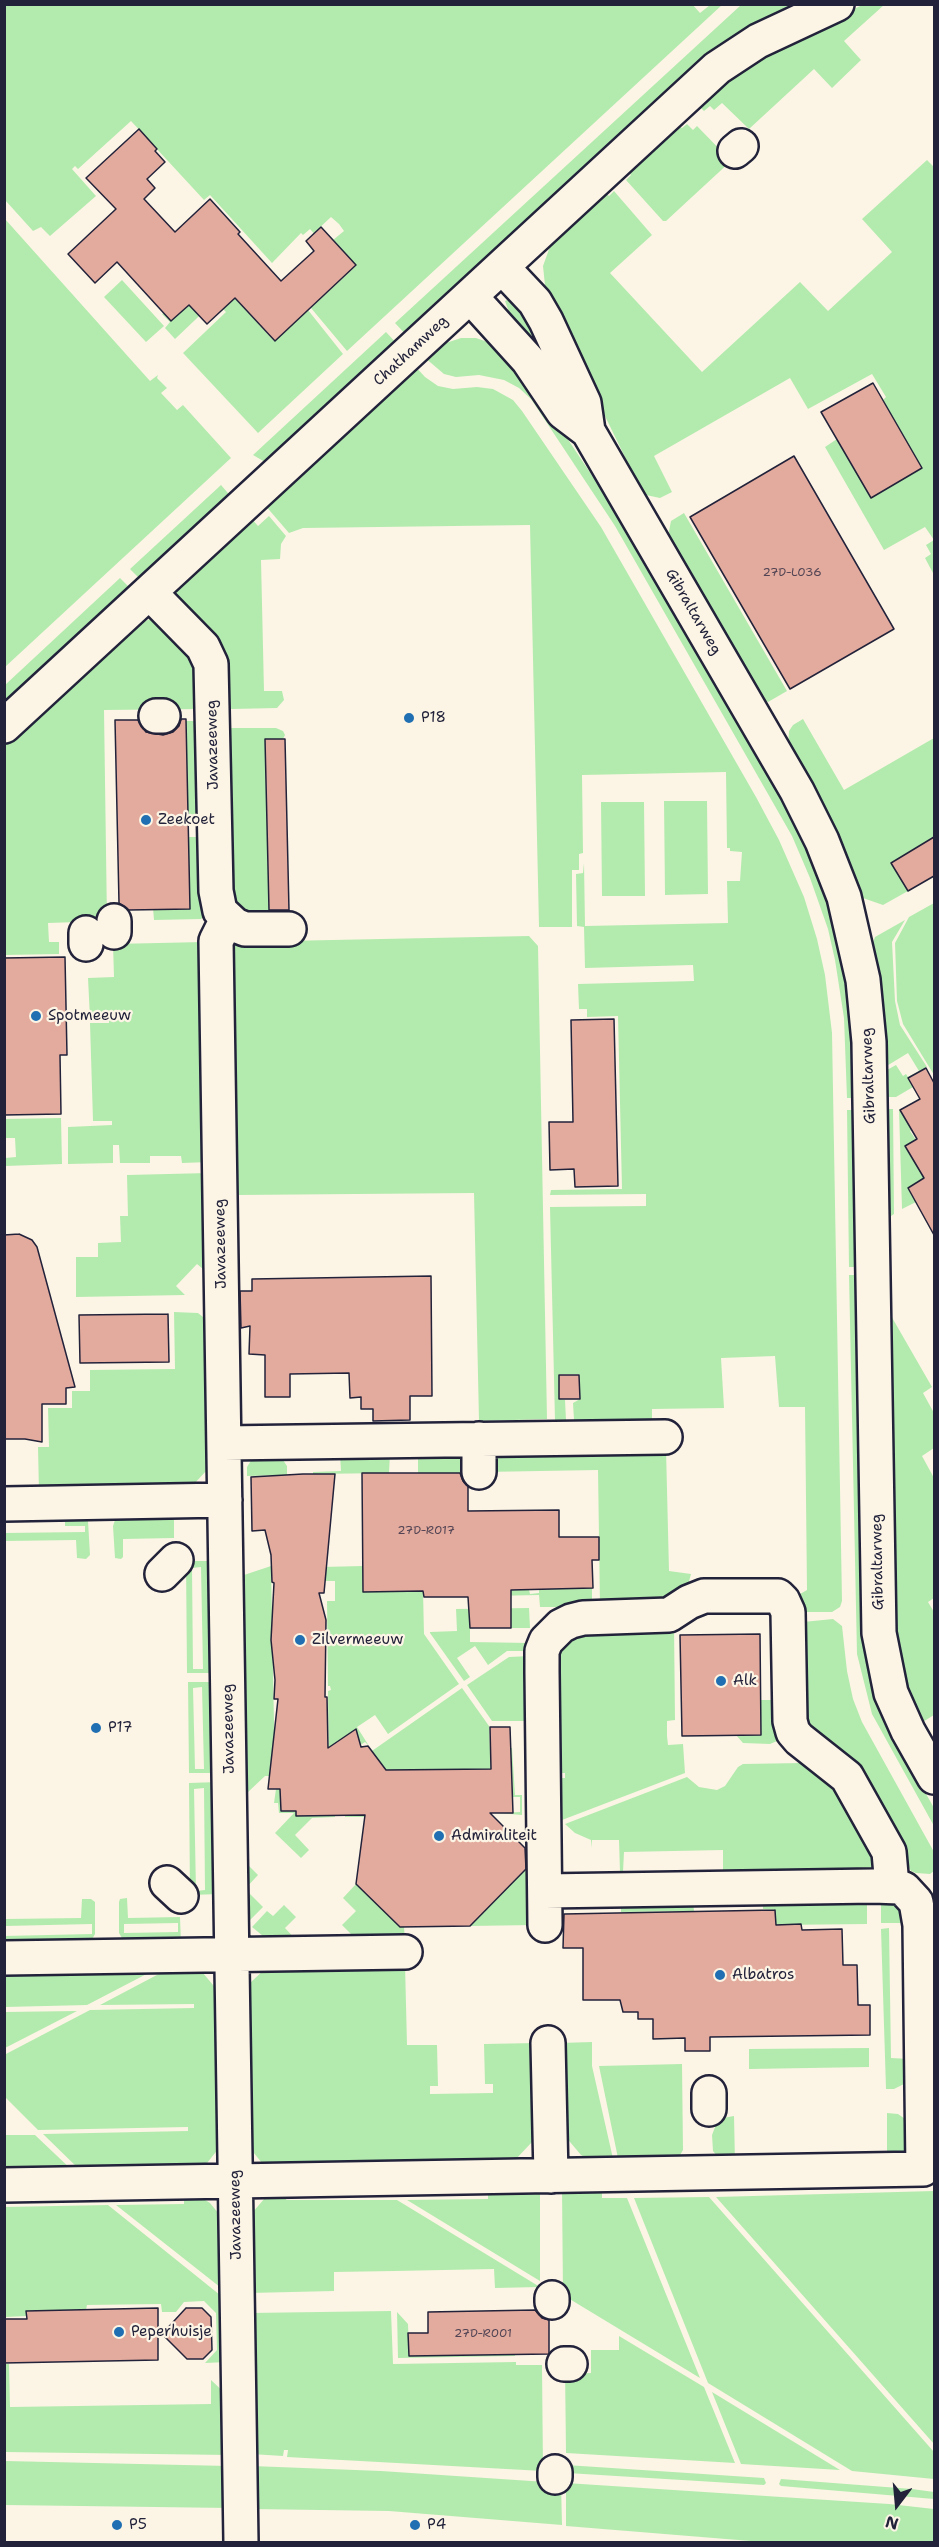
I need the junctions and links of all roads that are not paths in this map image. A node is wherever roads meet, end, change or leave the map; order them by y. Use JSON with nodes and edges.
{"nodes":[{"id":1,"x":837,"y":4,"type":"edge"},
{"id":2,"x":502,"y":267,"type":"junction"},
{"id":3,"x":470,"y":296,"type":"junction"},
{"id":4,"x":588,"y":431,"type":"junction"},
{"id":5,"x":149,"y":592,"type":"junction"},
{"id":6,"x":4,"y":726,"type":"edge"},
{"id":7,"x":227,"y":919,"type":"junction"},
{"id":8,"x":289,"y":929,"type":"dead end"},
{"id":9,"x":665,"y":1437,"type":"dead end"},
{"id":10,"x":479,"y":1439,"type":"junction"},
{"id":11,"x":224,"y":1443,"type":"junction"},
{"id":12,"x":479,"y":1472,"type":"dead end"},
{"id":13,"x":225,"y":1500,"type":"junction"},
{"id":14,"x":4,"y":1504,"type":"edge"},
{"id":15,"x":934,"y":1777,"type":"edge"},
{"id":16,"x":892,"y":1886,"type":"junction"},
{"id":17,"x":545,"y":1891,"type":"junction"},
{"id":18,"x":545,"y":1925,"type":"dead end"},
{"id":19,"x":405,"y":1952,"type":"dead end"},
{"id":20,"x":233,"y":1954,"type":"junction"},
{"id":21,"x":4,"y":1958,"type":"edge"},
{"id":22,"x":548,"y":2043,"type":"dead end"},
{"id":23,"x":550,"y":2176,"type":"junction"},
{"id":24,"x":236,"y":2181,"type":"junction"},
{"id":25,"x":4,"y":2185,"type":"edge"},
{"id":26,"x":241,"y":2542,"type":"edge"}],
"edges":[{"from":1,"to":2,"type":"street","name":"Chathamweg"},
{"from":2,"to":3,"type":"street","name":"Chathamweg"},
{"from":2,"to":4,"type":"street","name":"Gibraltarweg"},
{"from":3,"to":4,"type":"street","name":"Gibraltarweg"},
{"from":3,"to":5,"type":"street","name":"Chathamweg"},
{"from":4,"to":15,"type":"street","name":"Gibraltarweg"},
{"from":5,"to":6,"type":"street","name":"Chathamweg"},
{"from":5,"to":7,"type":"street","name":"Javazeeweg"},
{"from":7,"to":8,"type":"street"},
{"from":7,"to":11,"type":"street","name":"Javazeeweg"},
{"from":9,"to":10,"type":"street"},
{"from":10,"to":11,"type":"street"},
{"from":10,"to":12,"type":"street"},
{"from":11,"to":13,"type":"street","name":"Javazeeweg"},
{"from":13,"to":14,"type":"street"},
{"from":13,"to":20,"type":"street","name":"Javazeeweg"},
{"from":16,"to":17,"type":"street"},
{"from":16,"to":17,"type":"street"},
{"from":16,"to":23,"type":"street"},
{"from":17,"to":18,"type":"street"},
{"from":19,"to":20,"type":"street"},
{"from":20,"to":21,"type":"street"},
{"from":20,"to":24,"type":"street","name":"Javazeeweg"},
{"from":22,"to":23,"type":"street"},
{"from":23,"to":24,"type":"street"},
{"from":24,"to":25,"type":"street"},
{"from":24,"to":26,"type":"street","name":"Javazeeweg"}]}
